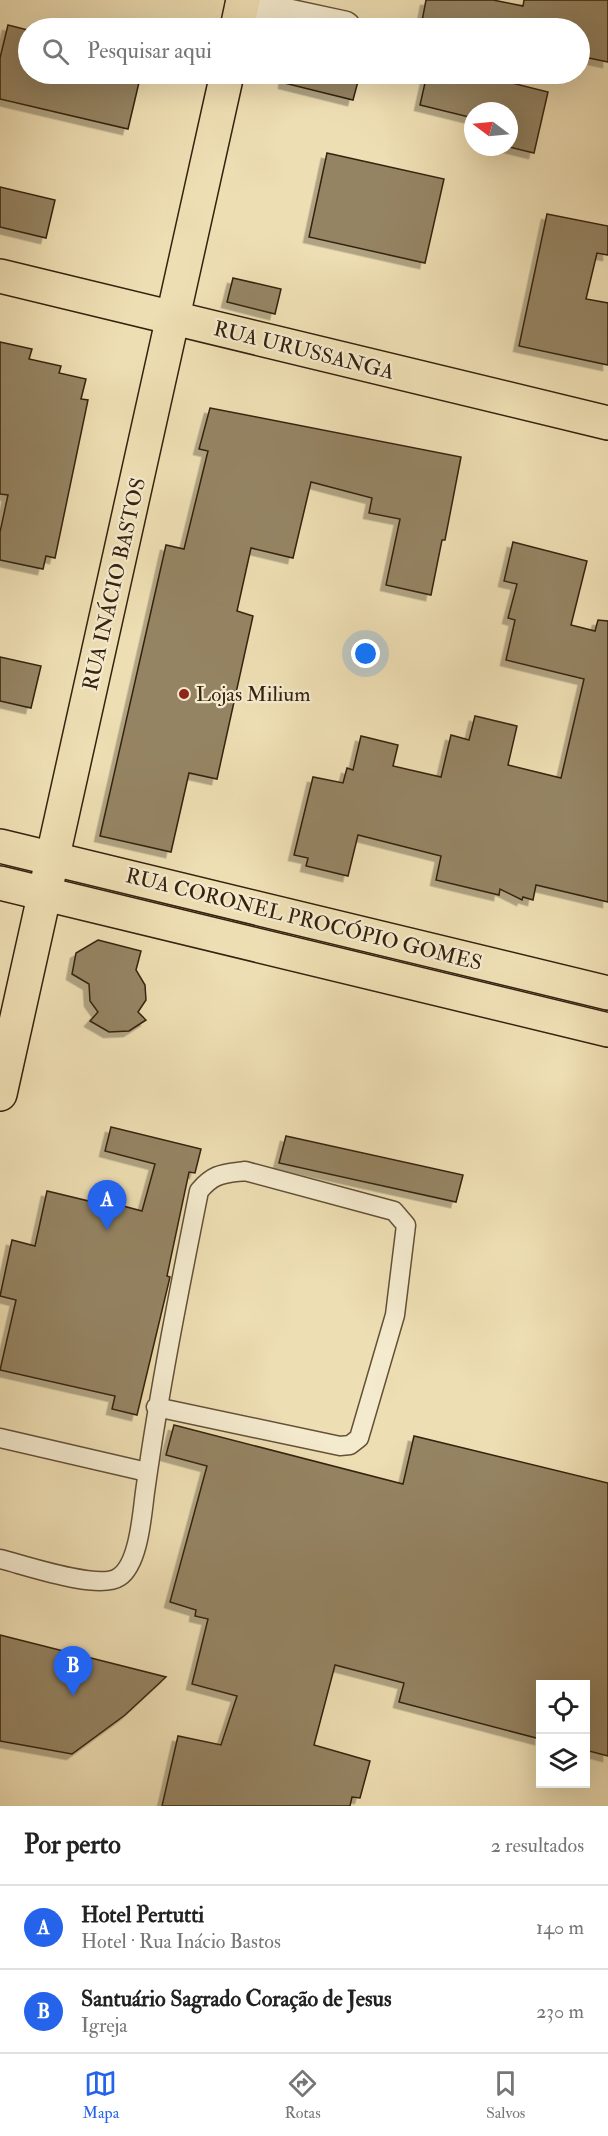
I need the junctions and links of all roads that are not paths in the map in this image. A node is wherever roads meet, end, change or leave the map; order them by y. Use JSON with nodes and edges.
{"nodes":[{"id":1,"x":241,"y":12,"type":"edge"},
{"id":2,"x":280,"y":18,"type":"edge"},
{"id":3,"x":225,"y":84,"type":"edge"},
{"id":4,"x":0,"y":276,"type":"edge"},
{"id":5,"x":173,"y":318,"type":"junction"},
{"id":6,"x":608,"y":423,"type":"edge"},
{"id":7,"x":0,"y":846,"type":"edge"},
{"id":8,"x":52,"y":858,"type":"junction"},
{"id":9,"x":0,"y":883,"type":"edge"},
{"id":10,"x":45,"y":894,"type":"junction"},
{"id":11,"x":608,"y":993,"type":"edge"},
{"id":12,"x":608,"y":1030,"type":"edge"},
{"id":13,"x":0,"y":1094,"type":"edge"},
{"id":14,"x":156,"y":1407,"type":"junction"},
{"id":15,"x":0,"y":1438,"type":"edge"},
{"id":16,"x":147,"y":1472,"type":"junction"},
{"id":17,"x":0,"y":1559,"type":"edge"}],
"edges":[{"from":1,"to":2,"type":"street"},
{"from":3,"to":5,"type":"main road","name":"RUA INÁCIO BASTOS"},
{"from":4,"to":5,"type":"main road","name":"RUA URUSSANGA"},
{"from":5,"to":6,"type":"main road","name":"RUA URUSSANGA"},
{"from":5,"to":8,"type":"main road","name":"RUA INÁCIO BASTOS"},
{"from":7,"to":8,"type":"main road","name":"RUA CORONEL PROCÓPIO GOMES"},
{"from":8,"to":10,"type":"main road","name":"RUA INÁCIO BASTOS"},
{"from":8,"to":11,"type":"main road","name":"RUA CORONEL PROCÓPIO GOMES"},
{"from":9,"to":10,"type":"main road","name":"RUA CORONEL PROCÓPIO GOMES"},
{"from":10,"to":12,"type":"main road","name":"RUA CORONEL PROCÓPIO GOMES"},
{"from":10,"to":13,"type":"main road","name":"RUA INÁCIO BASTOS"},
{"from":14,"to":14,"type":"lane"},
{"from":14,"to":16,"type":"lane"},
{"from":15,"to":16,"type":"lane"},
{"from":16,"to":17,"type":"lane"}]}
